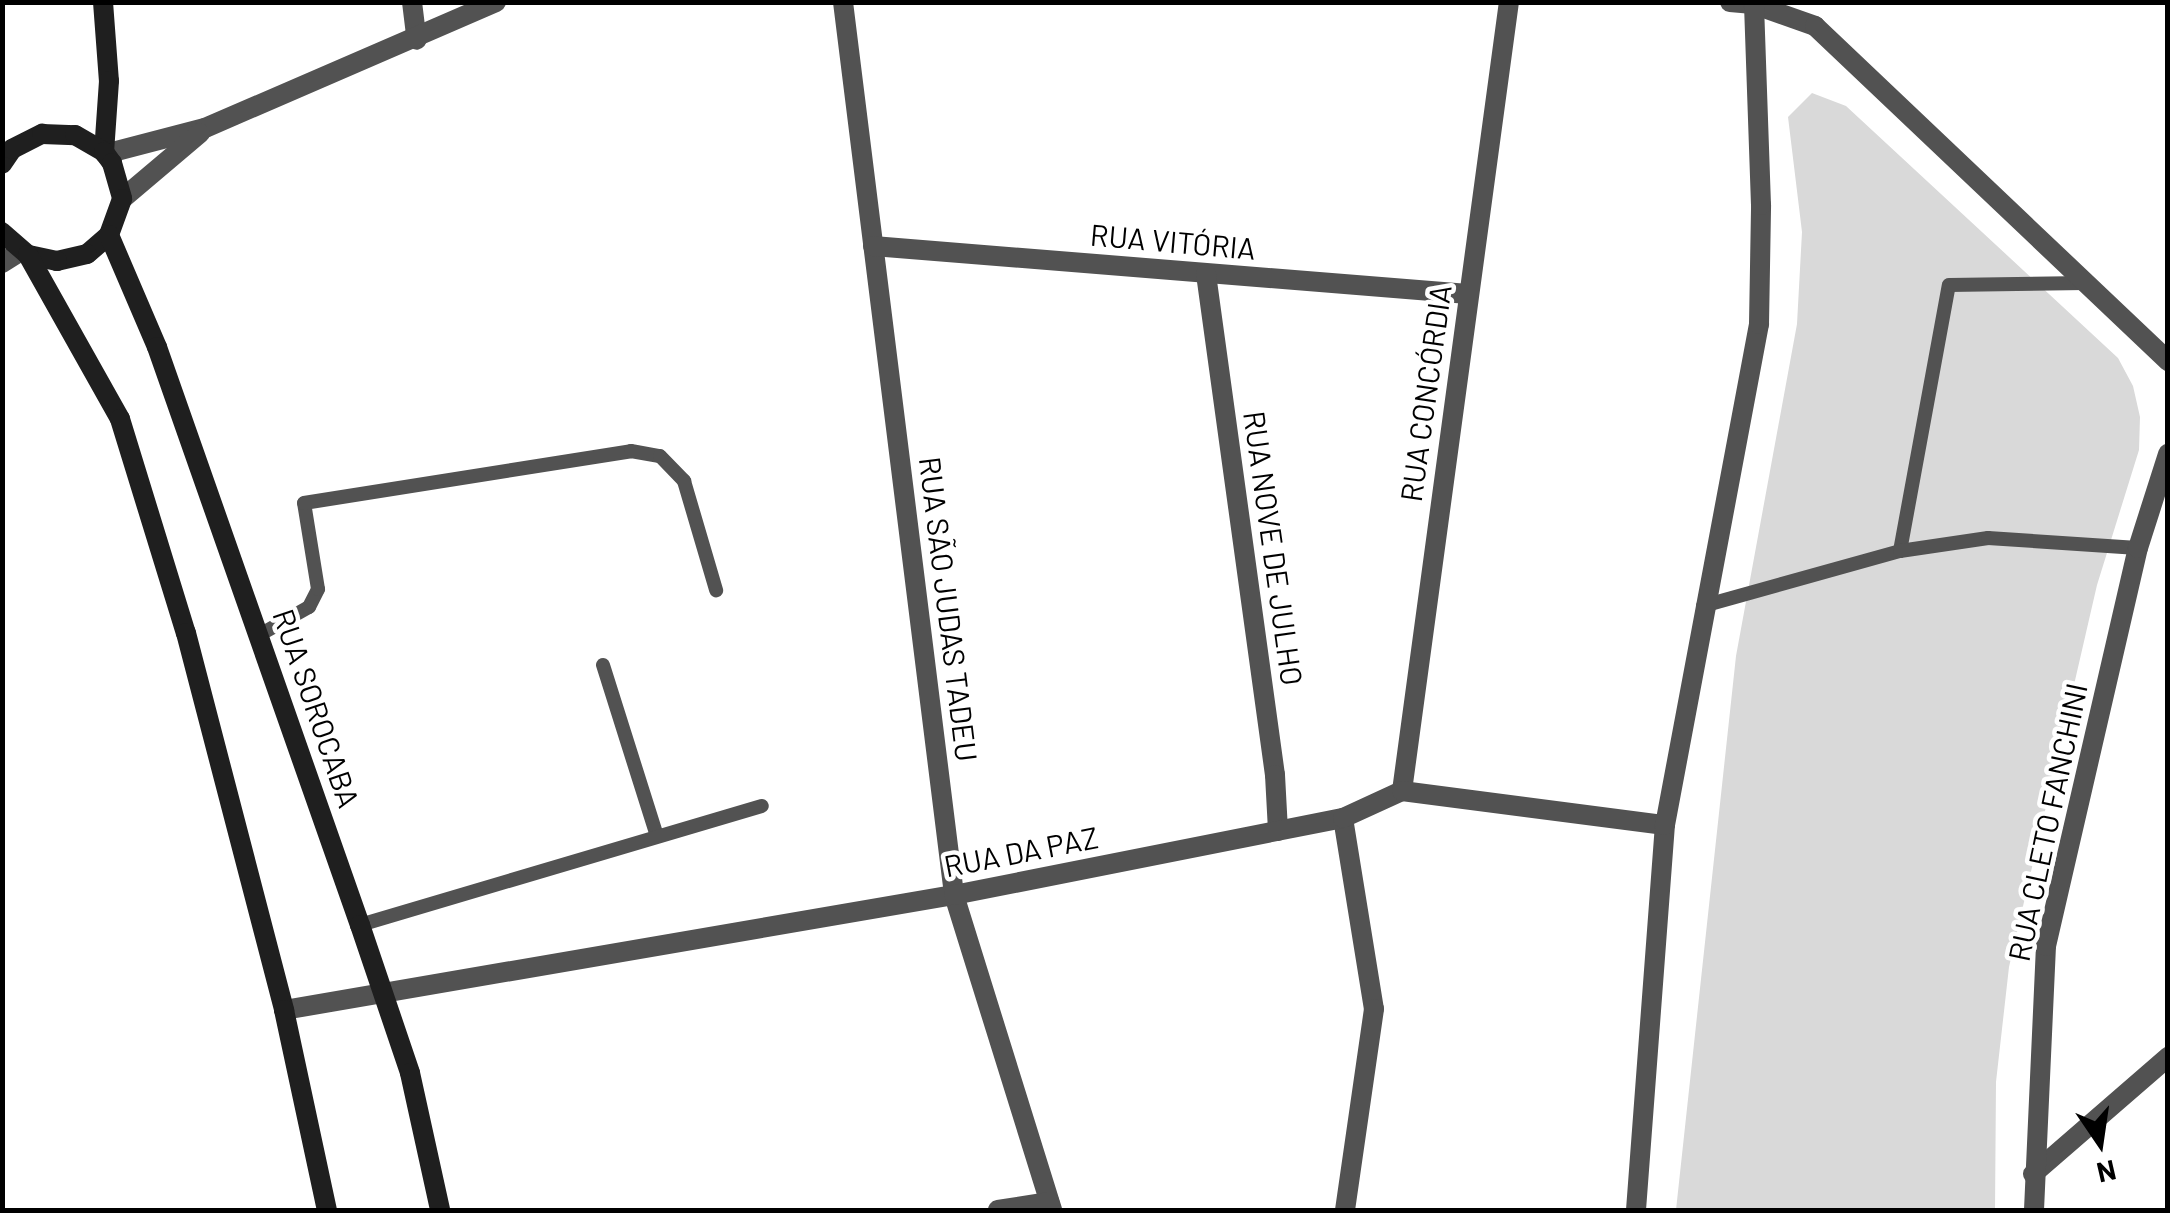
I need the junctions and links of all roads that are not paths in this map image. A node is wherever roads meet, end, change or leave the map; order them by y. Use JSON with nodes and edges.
{"nodes":[{"id":1,"x":103,"y":2,"type":"edge"},
{"id":2,"x":412,"y":2,"type":"edge"},
{"id":3,"x":496,"y":2,"type":"edge"},
{"id":4,"x":843,"y":2,"type":"edge"},
{"id":5,"x":1508,"y":2,"type":"edge"},
{"id":6,"x":1730,"y":2,"type":"edge"},
{"id":7,"x":1754,"y":3,"type":"edge"},
{"id":8,"x":417,"y":40,"type":"junction"},
{"id":9,"x":205,"y":128,"type":"junction"},
{"id":10,"x":104,"y":153,"type":"junction"},
{"id":11,"x":2,"y":164,"type":"edge"},
{"id":12,"x":122,"y":199,"type":"junction"},
{"id":13,"x":2,"y":232,"type":"edge"},
{"id":14,"x":109,"y":234,"type":"junction"},
{"id":15,"x":873,"y":246,"type":"junction"},
{"id":16,"x":24,"y":253,"type":"junction"},
{"id":17,"x":2,"y":263,"type":"edge"},
{"id":18,"x":1206,"y":274,"type":"junction"},
{"id":19,"x":2085,"y":283,"type":"junction"},
{"id":20,"x":1468,"y":294,"type":"junction"},
{"id":21,"x":2168,"y":361,"type":"edge"},
{"id":22,"x":2168,"y":454,"type":"edge"},
{"id":23,"x":2138,"y":548,"type":"junction"},
{"id":24,"x":1900,"y":550,"type":"junction"},
{"id":25,"x":716,"y":590,"type":"dead end"},
{"id":26,"x":1703,"y":606,"type":"junction"},
{"id":27,"x":261,"y":634,"type":"junction"},
{"id":28,"x":604,"y":665,"type":"dead end"},
{"id":29,"x":1402,"y":791,"type":"junction"},
{"id":30,"x":762,"y":806,"type":"dead end"},
{"id":31,"x":1343,"y":818,"type":"junction"},
{"id":32,"x":1666,"y":825,"type":"junction"},
{"id":33,"x":1278,"y":831,"type":"junction"},
{"id":34,"x":657,"y":836,"type":"junction"},
{"id":35,"x":954,"y":895,"type":"junction"},
{"id":36,"x":360,"y":925,"type":"junction"},
{"id":37,"x":383,"y":994,"type":"junction"},
{"id":38,"x":284,"y":1010,"type":"junction"},
{"id":39,"x":2168,"y":1057,"type":"edge"},
{"id":40,"x":2032,"y":1174,"type":"junction"},
{"id":41,"x":1050,"y":1206,"type":"edge"},
{"id":42,"x":327,"y":1210,"type":"edge"},
{"id":43,"x":440,"y":1210,"type":"edge"},
{"id":44,"x":998,"y":1210,"type":"edge"},
{"id":45,"x":1346,"y":1210,"type":"edge"},
{"id":46,"x":1636,"y":1210,"type":"edge"},
{"id":47,"x":2034,"y":1210,"type":"edge"}],
"edges":[{"from":1,"to":10,"type":"main road"},
{"from":2,"to":8,"type":"street"},
{"from":3,"to":8,"type":"street"},
{"from":4,"to":15,"type":"street","name":"RUA SÃO JUDAS TADEU"},
{"from":5,"to":20,"type":"street","name":"RUA CONCÓRDIA"},
{"from":6,"to":7,"type":"street"},
{"from":7,"to":19,"type":"street"},
{"from":7,"to":26,"type":"street"},
{"from":8,"to":9,"type":"street"},
{"from":9,"to":10,"type":"street"},
{"from":9,"to":12,"type":"street"},
{"from":10,"to":11,"type":"main road"},
{"from":10,"to":12,"type":"main road"},
{"from":12,"to":14,"type":"main road"},
{"from":13,"to":16,"type":"main road"},
{"from":14,"to":16,"type":"main road"},
{"from":14,"to":27,"type":"main road","name":"RUA SOROCABA"},
{"from":15,"to":18,"type":"street","name":"RUA VITÓRIA"},
{"from":15,"to":35,"type":"street","name":"RUA SÃO JUDAS TADEU"},
{"from":16,"to":17,"type":"street"},
{"from":16,"to":38,"type":"main road"},
{"from":18,"to":20,"type":"street","name":"RUA VITÓRIA"},
{"from":18,"to":33,"type":"street","name":"RUA NOVE DE JULHO"},
{"from":19,"to":21,"type":"street"},
{"from":19,"to":24,"type":"lane"},
{"from":20,"to":29,"type":"street","name":"RUA CONCÓRDIA"},
{"from":22,"to":23,"type":"street","name":"RUA CLETO FANCHINI"},
{"from":23,"to":24,"type":"lane"},
{"from":23,"to":40,"type":"street","name":"RUA CLETO FANCHINI"},
{"from":24,"to":26,"type":"lane"},
{"from":25,"to":27,"type":"lane"},
{"from":26,"to":32,"type":"street"},
{"from":27,"to":36,"type":"main road","name":"RUA SOROCABA"},
{"from":28,"to":34,"type":"lane"},
{"from":29,"to":31,"type":"street","name":"RUA DA PAZ"},
{"from":29,"to":32,"type":"street"},
{"from":30,"to":34,"type":"lane"},
{"from":31,"to":33,"type":"street","name":"RUA DA PAZ"},
{"from":31,"to":45,"type":"street"},
{"from":32,"to":46,"type":"street"},
{"from":33,"to":35,"type":"street","name":"RUA DA PAZ"},
{"from":34,"to":36,"type":"lane"},
{"from":35,"to":37,"type":"street","name":"RUA DA PAZ"},
{"from":35,"to":41,"type":"street","name":"RUA SÃO JUDAS TADEU"},
{"from":36,"to":37,"type":"main road","name":"RUA SOROCABA"},
{"from":37,"to":38,"type":"street","name":"RUA DA PAZ"},
{"from":37,"to":43,"type":"main road","name":"RUA SOROCABA"},
{"from":38,"to":42,"type":"main road"},
{"from":39,"to":40,"type":"street"},
{"from":40,"to":47,"type":"street","name":"RUA CLETO FANCHINI"},
{"from":41,"to":44,"type":"street"}]}
